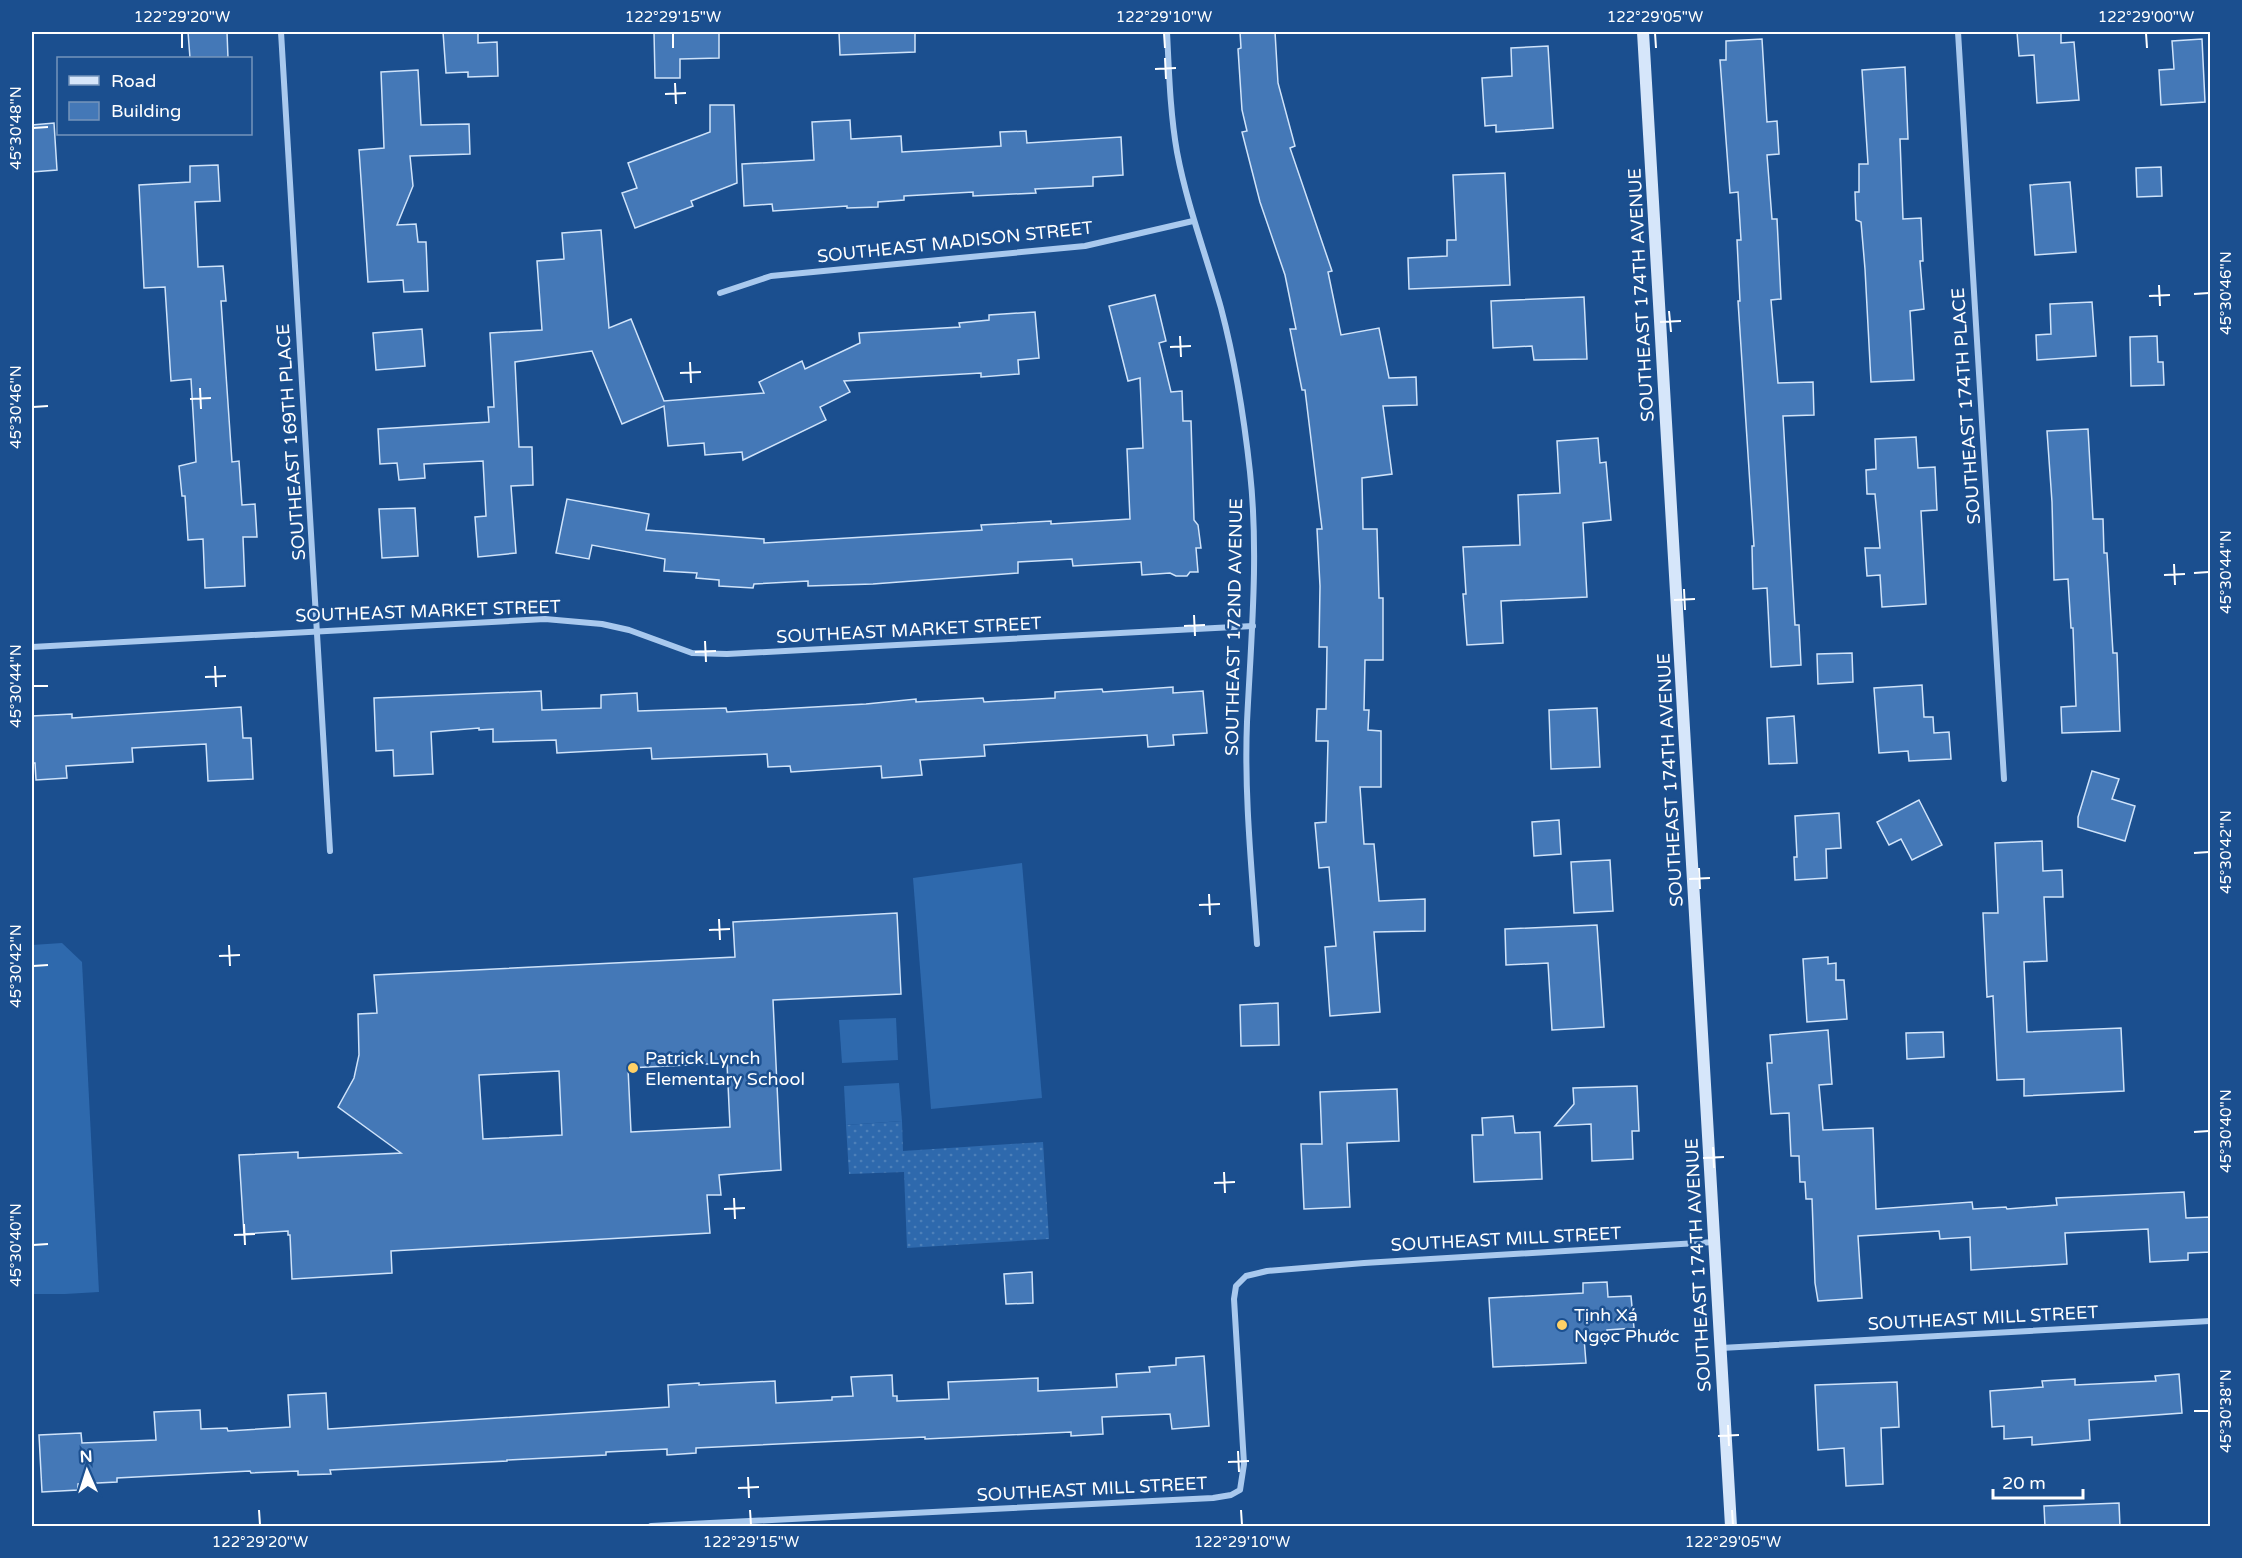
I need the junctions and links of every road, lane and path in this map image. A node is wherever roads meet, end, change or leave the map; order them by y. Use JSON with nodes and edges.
{"nodes":[{"id":1,"x":281,"y":32,"type":"edge"},
{"id":2,"x":1167,"y":32,"type":"edge"},
{"id":3,"x":1642,"y":32,"type":"edge"},
{"id":4,"x":1958,"y":32,"type":"edge"},
{"id":5,"x":1193,"y":221,"type":"junction"},
{"id":6,"x":720,"y":293,"type":"dead end"},
{"id":7,"x":1253,"y":626,"type":"junction"},
{"id":8,"x":318,"y":630,"type":"junction"},
{"id":9,"x":32,"y":647,"type":"edge"},
{"id":10,"x":2004,"y":779,"type":"dead end"},
{"id":11,"x":330,"y":851,"type":"dead end"},
{"id":12,"x":1257,"y":944,"type":"dead end"},
{"id":13,"x":1715,"y":1242,"type":"junction"},
{"id":14,"x":2211,"y":1321,"type":"edge"},
{"id":15,"x":1721,"y":1348,"type":"junction"},
{"id":16,"x":651,"y":1527,"type":"edge"},
{"id":17,"x":1731,"y":1527,"type":"edge"}],
"edges":[{"from":1,"to":8,"type":"street","name":"SOUTHEAST 169TH PLACE"},
{"from":2,"to":5,"type":"street","name":"SOUTHEAST 172ND AVENUE"},
{"from":3,"to":13,"type":"street","name":"SOUTHEAST 174TH AVENUE"},
{"from":4,"to":10,"type":"street","name":"SOUTHEAST 174TH PLACE"},
{"from":5,"to":6,"type":"street","name":"SOUTHEAST MADISON STREET"},
{"from":5,"to":7,"type":"street","name":"SOUTHEAST 172ND AVENUE"},
{"from":7,"to":8,"type":"street","name":"SOUTHEAST MARKET STREET"},
{"from":7,"to":12,"type":"street","name":"SOUTHEAST 172ND AVENUE"},
{"from":8,"to":9,"type":"street","name":"SOUTHEAST MARKET STREET"},
{"from":8,"to":11,"type":"street","name":"SOUTHEAST 169TH PLACE"},
{"from":13,"to":15,"type":"street","name":"SOUTHEAST 174TH AVENUE"},
{"from":13,"to":16,"type":"street","name":"SOUTHEAST MILL STREET"},
{"from":14,"to":15,"type":"street","name":"SOUTHEAST MILL STREET"},
{"from":15,"to":17,"type":"street","name":"SOUTHEAST 174TH AVENUE"}]}
